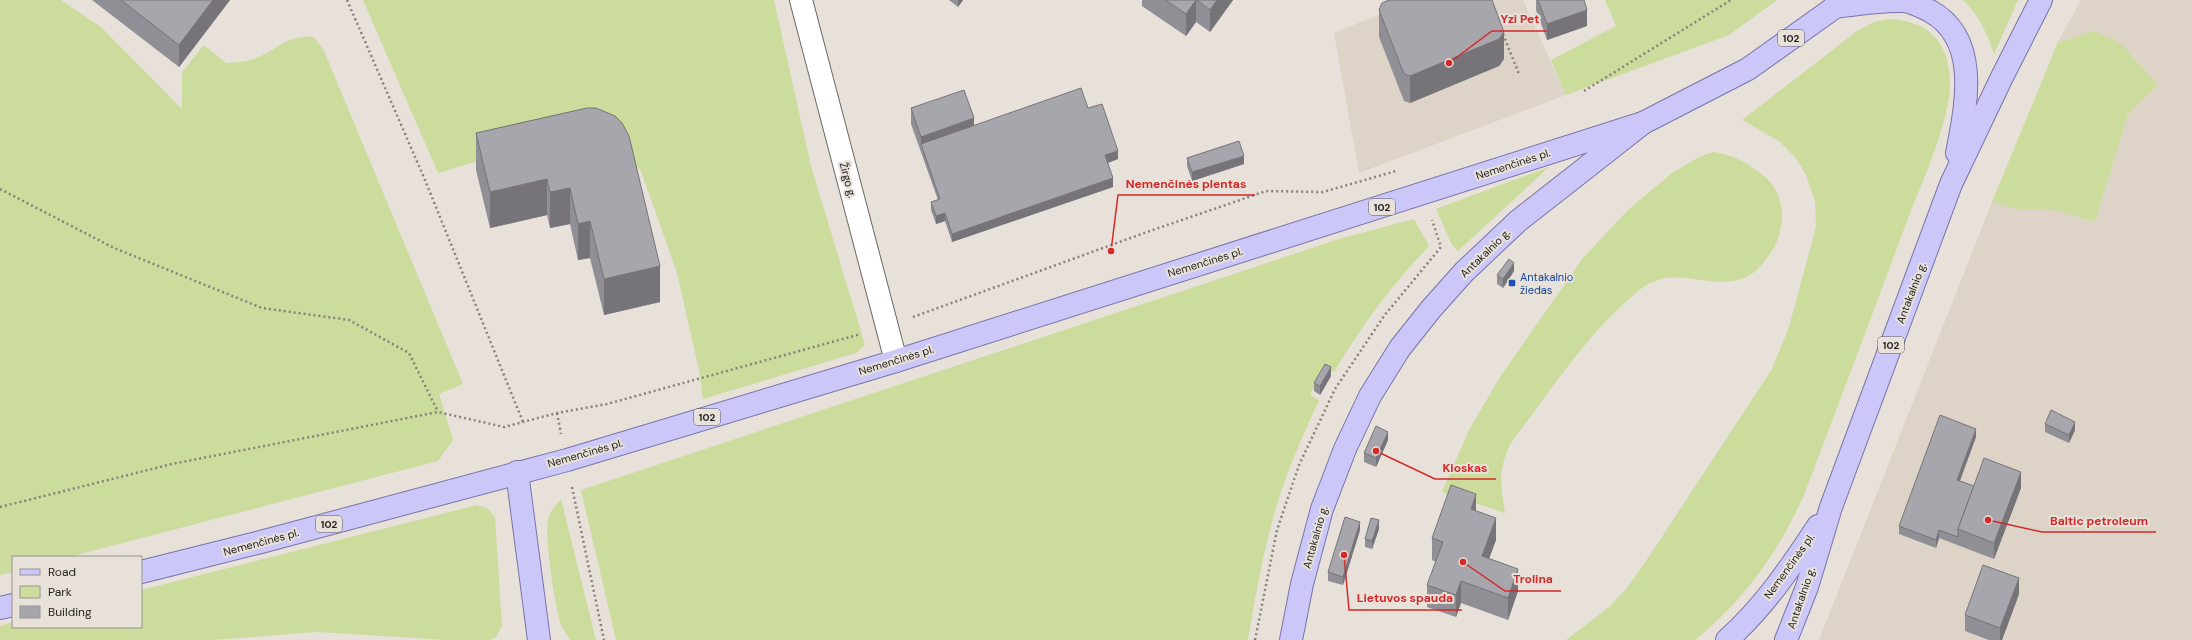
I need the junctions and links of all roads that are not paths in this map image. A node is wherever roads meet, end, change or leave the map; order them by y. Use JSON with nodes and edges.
{"nodes":[{"id":1,"x":801,"y":0,"type":"edge"},
{"id":2,"x":2041,"y":0,"type":"edge"},
{"id":3,"x":1840,"y":4,"type":"edge"},
{"id":4,"x":1643,"y":123,"type":"junction"},
{"id":5,"x":1952,"y":184,"type":"junction"},
{"id":6,"x":896,"y":361,"type":"junction"},
{"id":7,"x":517,"y":472,"type":"junction"},
{"id":8,"x":1830,"y":507,"type":"junction"},
{"id":9,"x":142,"y":572,"type":"edge"},
{"id":10,"x":12,"y":604,"type":"edge"},
{"id":11,"x":0,"y":608,"type":"edge"},
{"id":12,"x":539,"y":640,"type":"edge"},
{"id":13,"x":1291,"y":640,"type":"edge"},
{"id":14,"x":1727,"y":640,"type":"edge"},
{"id":15,"x":1786,"y":640,"type":"edge"}],
"edges":[{"from":1,"to":6,"type":"street","name":"Žirgo g."},
{"from":2,"to":5,"type":"main road","name":"Antakalnio g.","number":"102"},
{"from":3,"to":4,"type":"main road","name":"Antakalnio g.","number":"102"},
{"from":3,"to":5,"type":"main road"},
{"from":4,"to":6,"type":"main road","name":"Nemenčinės pl.","number":"102"},
{"from":4,"to":13,"type":"main road","name":"Antakalnio g."},
{"from":5,"to":8,"type":"main road","name":"Antakalnio g.","number":"102"},
{"from":6,"to":7,"type":"main road","name":"Nemenčinės pl.","number":"102"},
{"from":7,"to":9,"type":"main road","name":"Nemenčinės pl.","number":"102"},
{"from":7,"to":12,"type":"main road"},
{"from":8,"to":14,"type":"main road","name":"Nemenčinės pl.","number":"102"},
{"from":8,"to":15,"type":"main road","name":"Antakalnio g."},
{"from":10,"to":11,"type":"main road"}]}
